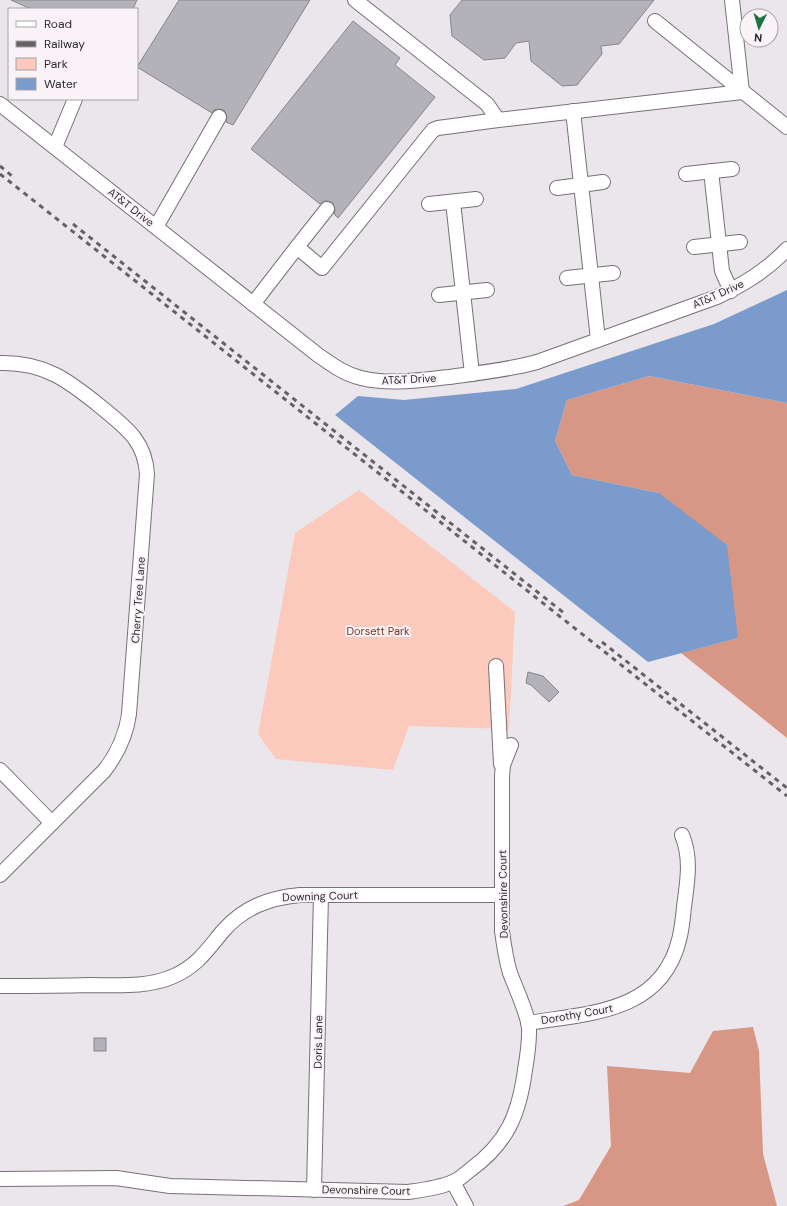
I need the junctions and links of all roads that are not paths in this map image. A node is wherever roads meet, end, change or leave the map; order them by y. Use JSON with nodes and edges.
{"nodes":[{"id":1,"x":355,"y":0,"type":"edge"},
{"id":2,"x":732,"y":0,"type":"edge"},
{"id":3,"x":654,"y":21,"type":"dead end"},
{"id":4,"x":742,"y":92,"type":"junction"},
{"id":5,"x":75,"y":100,"type":"edge"},
{"id":6,"x":0,"y":104,"type":"edge"},
{"id":7,"x":573,"y":111,"type":"junction"},
{"id":8,"x":219,"y":117,"type":"dead end"},
{"id":9,"x":498,"y":120,"type":"junction"},
{"id":10,"x":787,"y":127,"type":"edge"},
{"id":11,"x":55,"y":147,"type":"junction"},
{"id":12,"x":732,"y":169,"type":"dead end"},
{"id":13,"x":711,"y":171,"type":"junction"},
{"id":14,"x":686,"y":174,"type":"dead end"},
{"id":15,"x":603,"y":182,"type":"dead end"},
{"id":16,"x":581,"y":185,"type":"junction"},
{"id":17,"x":557,"y":188,"type":"dead end"},
{"id":18,"x":476,"y":199,"type":"dead end"},
{"id":19,"x":453,"y":202,"type":"junction"},
{"id":20,"x":429,"y":204,"type":"dead end"},
{"id":21,"x":327,"y":209,"type":"dead end"},
{"id":22,"x":156,"y":227,"type":"junction"},
{"id":23,"x":740,"y":242,"type":"dead end"},
{"id":24,"x":719,"y":245,"type":"junction"},
{"id":25,"x":297,"y":247,"type":"junction"},
{"id":26,"x":694,"y":247,"type":"dead end"},
{"id":27,"x":787,"y":250,"type":"edge"},
{"id":28,"x":614,"y":273,"type":"dead end"},
{"id":29,"x":591,"y":275,"type":"junction"},
{"id":30,"x":567,"y":278,"type":"dead end"},
{"id":31,"x":487,"y":290,"type":"dead end"},
{"id":32,"x":731,"y":290,"type":"junction"},
{"id":33,"x":463,"y":292,"type":"junction"},
{"id":34,"x":439,"y":295,"type":"dead end"},
{"id":35,"x":253,"y":304,"type":"junction"},
{"id":36,"x":598,"y":340,"type":"junction"},
{"id":37,"x":0,"y":363,"type":"edge"},
{"id":38,"x":472,"y":374,"type":"junction"},
{"id":39,"x":496,"y":666,"type":"dead end"},
{"id":40,"x":511,"y":745,"type":"dead end"},
{"id":41,"x":0,"y":770,"type":"edge"},
{"id":42,"x":502,"y":776,"type":"junction"},
{"id":43,"x":52,"y":823,"type":"junction"},
{"id":44,"x":682,"y":836,"type":"dead end"},
{"id":45,"x":0,"y":875,"type":"edge"},
{"id":46,"x":321,"y":895,"type":"junction"},
{"id":47,"x":502,"y":895,"type":"junction"},
{"id":48,"x":0,"y":986,"type":"edge"},
{"id":49,"x":528,"y":1023,"type":"junction"},
{"id":50,"x":0,"y":1179,"type":"edge"},
{"id":51,"x":453,"y":1182,"type":"junction"},
{"id":52,"x":314,"y":1190,"type":"junction"},
{"id":53,"x":466,"y":1206,"type":"edge"}],
"edges":[{"from":1,"to":9,"type":"street"},
{"from":2,"to":4,"type":"street"},
{"from":3,"to":4,"type":"street"},
{"from":4,"to":7,"type":"street"},
{"from":4,"to":10,"type":"street"},
{"from":5,"to":11,"type":"street"},
{"from":6,"to":11,"type":"street","name":"AT&T Drive"},
{"from":7,"to":9,"type":"street"},
{"from":7,"to":16,"type":"street"},
{"from":8,"to":22,"type":"street"},
{"from":9,"to":25,"type":"street"},
{"from":11,"to":22,"type":"street","name":"AT&T Drive"},
{"from":12,"to":13,"type":"street"},
{"from":13,"to":14,"type":"street"},
{"from":13,"to":24,"type":"street"},
{"from":15,"to":16,"type":"street"},
{"from":16,"to":17,"type":"street"},
{"from":16,"to":29,"type":"street"},
{"from":18,"to":19,"type":"street"},
{"from":19,"to":20,"type":"street"},
{"from":19,"to":33,"type":"street"},
{"from":21,"to":25,"type":"street"},
{"from":22,"to":35,"type":"street","name":"AT&T Drive"},
{"from":23,"to":24,"type":"street"},
{"from":24,"to":26,"type":"street"},
{"from":24,"to":32,"type":"street"},
{"from":25,"to":35,"type":"street"},
{"from":27,"to":32,"type":"street","name":"AT&T Drive"},
{"from":28,"to":29,"type":"street"},
{"from":29,"to":30,"type":"street"},
{"from":29,"to":36,"type":"street"},
{"from":31,"to":33,"type":"street"},
{"from":32,"to":36,"type":"street","name":"AT&T Drive"},
{"from":33,"to":34,"type":"street"},
{"from":33,"to":38,"type":"street"},
{"from":35,"to":38,"type":"street","name":"AT&T Drive"},
{"from":36,"to":38,"type":"street","name":"AT&T Drive"},
{"from":37,"to":43,"type":"street","name":"Cherry Tree Lane"},
{"from":39,"to":42,"type":"street"},
{"from":40,"to":42,"type":"street","name":"Devonshire Court"},
{"from":41,"to":43,"type":"street"},
{"from":42,"to":47,"type":"street","name":"Devonshire Court"},
{"from":43,"to":45,"type":"street","name":"Cherry Tree Lane"},
{"from":44,"to":49,"type":"street","name":"Dorothy Court"},
{"from":46,"to":47,"type":"street","name":"Downing Court"},
{"from":46,"to":48,"type":"street","name":"Downing Court"},
{"from":46,"to":52,"type":"street","name":"Doris Lane"},
{"from":47,"to":49,"type":"street","name":"Devonshire Court"},
{"from":49,"to":51,"type":"street","name":"Devonshire Court"},
{"from":50,"to":52,"type":"street","name":"Devonshire Court"},
{"from":51,"to":52,"type":"street","name":"Devonshire Court"},
{"from":51,"to":53,"type":"street"}]}
